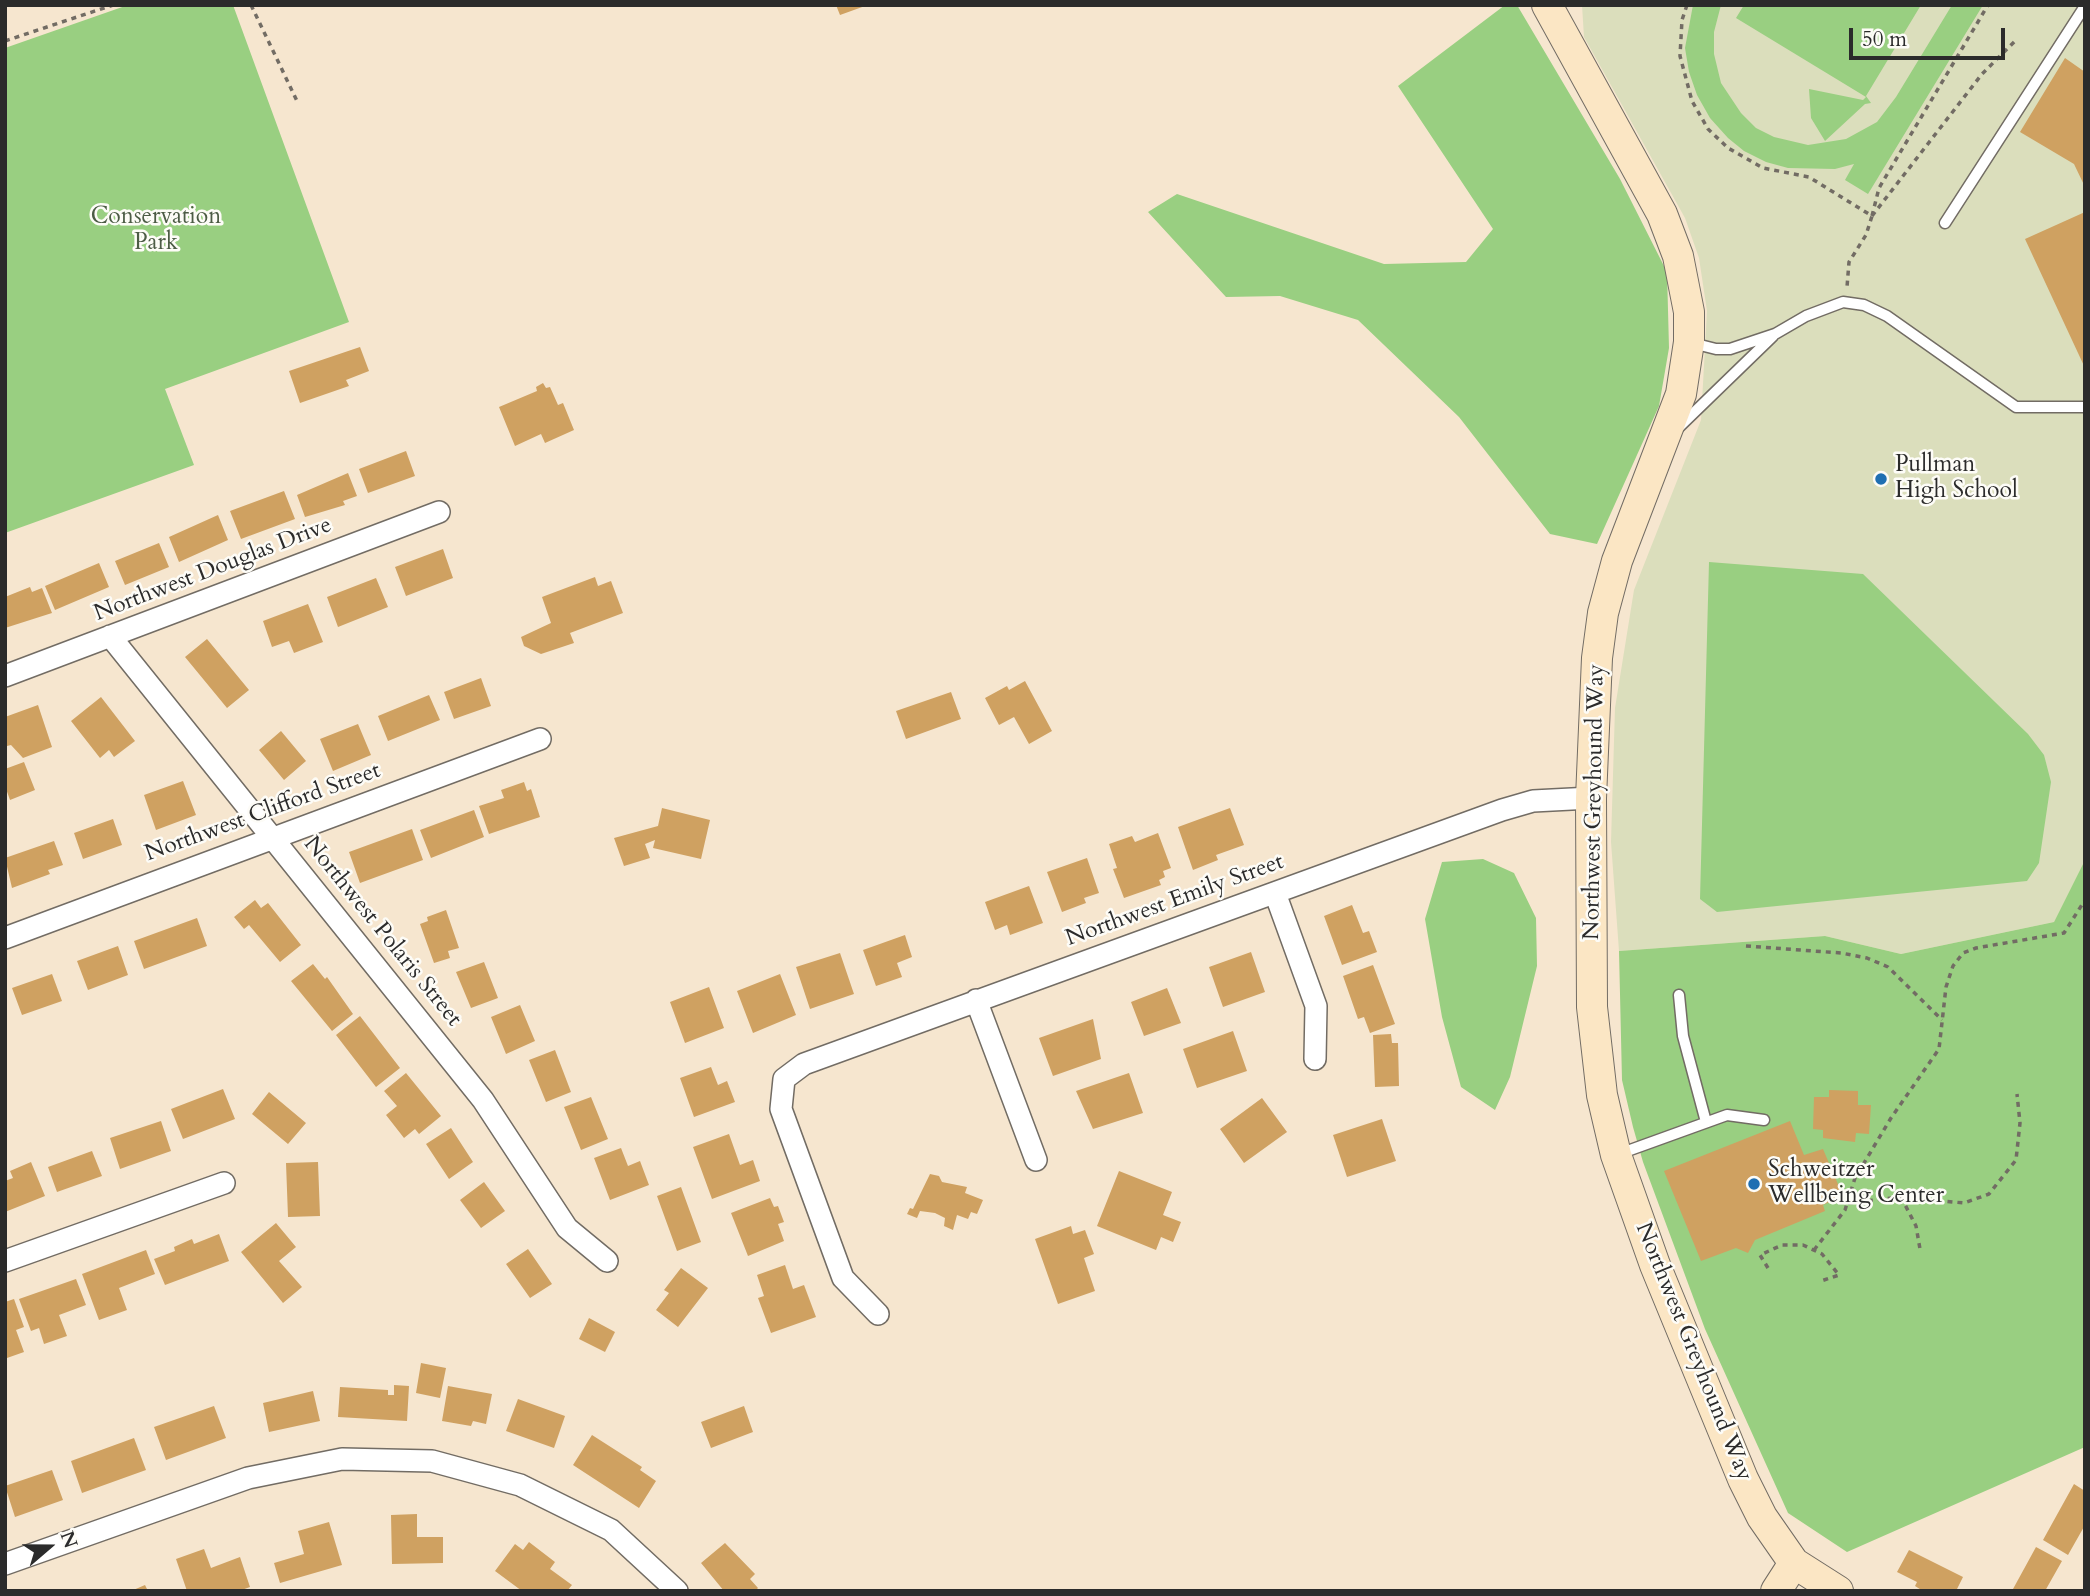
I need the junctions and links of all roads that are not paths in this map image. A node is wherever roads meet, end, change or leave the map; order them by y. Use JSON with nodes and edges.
{"nodes":[{"id":1,"x":1549,"y":6,"type":"edge"},
{"id":2,"x":2085,"y":6,"type":"edge"},
{"id":3,"x":1945,"y":223,"type":"dead end"},
{"id":4,"x":1775,"y":334,"type":"junction"},
{"id":5,"x":1689,"y":342,"type":"junction"},
{"id":6,"x":2085,"y":407,"type":"edge"},
{"id":7,"x":1662,"y":444,"type":"junction"},
{"id":8,"x":439,"y":512,"type":"dead end"},
{"id":9,"x":110,"y":636,"type":"junction"},
{"id":10,"x":5,"y":676,"type":"edge"},
{"id":11,"x":540,"y":739,"type":"dead end"},
{"id":12,"x":1591,"y":798,"type":"junction"},
{"id":13,"x":272,"y":836,"type":"junction"},
{"id":14,"x":1275,"y":892,"type":"junction"},
{"id":15,"x":5,"y":938,"type":"edge"},
{"id":16,"x":1679,"y":995,"type":"dead end"},
{"id":17,"x":976,"y":1000,"type":"junction"},
{"id":18,"x":1315,"y":1059,"type":"dead end"},
{"id":19,"x":1764,"y":1120,"type":"dead end"},
{"id":20,"x":1706,"y":1122,"type":"junction"},
{"id":21,"x":1616,"y":1155,"type":"junction"},
{"id":22,"x":1036,"y":1160,"type":"dead end"},
{"id":23,"x":224,"y":1183,"type":"dead end"},
{"id":24,"x":5,"y":1261,"type":"edge"},
{"id":25,"x":607,"y":1261,"type":"dead end"},
{"id":26,"x":878,"y":1314,"type":"dead end"},
{"id":27,"x":1794,"y":1563,"type":"junction"},
{"id":28,"x":5,"y":1564,"type":"edge"},
{"id":29,"x":677,"y":1591,"type":"edge"},
{"id":30,"x":1776,"y":1591,"type":"edge"},
{"id":31,"x":1838,"y":1591,"type":"edge"}],
"edges":[{"from":1,"to":5,"type":"street","name":"Northwest Greyhound Way"},
{"from":2,"to":3,"type":"lane"},
{"from":4,"to":5,"type":"lane"},
{"from":4,"to":6,"type":"lane"},
{"from":4,"to":7,"type":"lane"},
{"from":5,"to":7,"type":"street","name":"Northwest Greyhound Way"},
{"from":7,"to":12,"type":"street","name":"Northwest Greyhound Way"},
{"from":8,"to":9,"type":"street","name":"Northwest Douglas Drive"},
{"from":9,"to":10,"type":"street","name":"Northwest Douglas Drive"},
{"from":9,"to":13,"type":"street","name":"Northwest Polaris Street"},
{"from":11,"to":13,"type":"street","name":"Northwest Clifford Street"},
{"from":12,"to":14,"type":"street","name":"Northwest Emily Street"},
{"from":12,"to":21,"type":"street","name":"Northwest Greyhound Way"},
{"from":13,"to":15,"type":"street","name":"Northwest Clifford Street"},
{"from":13,"to":25,"type":"street","name":"Northwest Polaris Street"},
{"from":14,"to":17,"type":"street","name":"Northwest Emily Street"},
{"from":14,"to":18,"type":"street"},
{"from":16,"to":20,"type":"lane"},
{"from":17,"to":22,"type":"street"},
{"from":17,"to":26,"type":"street","name":"Northwest Emily Street"},
{"from":19,"to":20,"type":"lane"},
{"from":20,"to":21,"type":"lane"},
{"from":21,"to":27,"type":"street","name":"Northwest Greyhound Way"},
{"from":23,"to":24,"type":"street"},
{"from":27,"to":30,"type":"street"},
{"from":27,"to":31,"type":"street"},
{"from":28,"to":29,"type":"street"}]}
